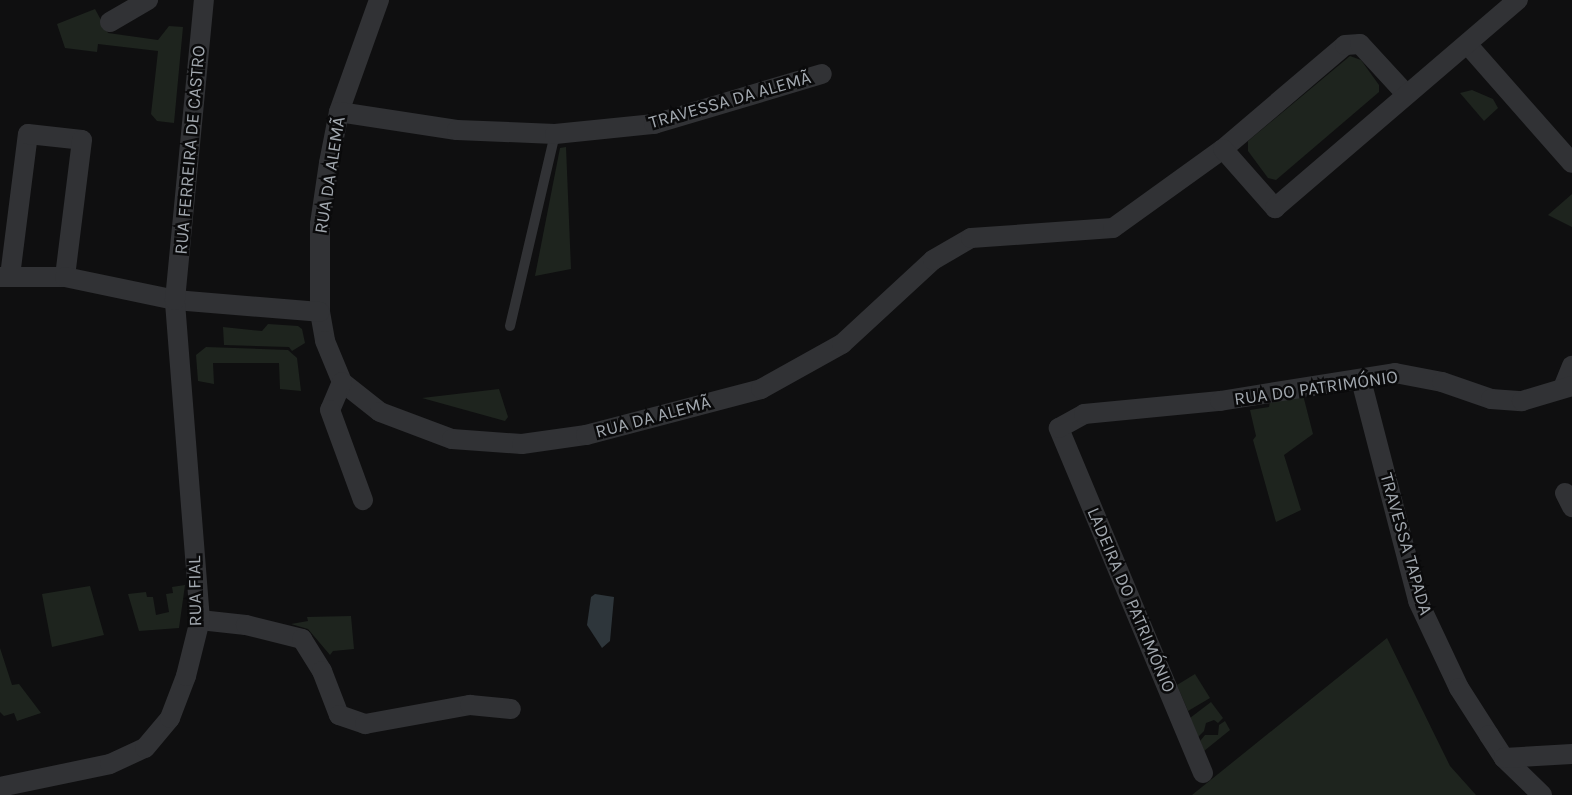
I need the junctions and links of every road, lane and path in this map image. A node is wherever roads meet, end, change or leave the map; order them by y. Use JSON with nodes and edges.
{"nodes":[{"id":1,"x":148,"y":0,"type":"edge"},
{"id":2,"x":204,"y":0,"type":"edge"},
{"id":3,"x":379,"y":0,"type":"edge"},
{"id":4,"x":1518,"y":0,"type":"edge"},
{"id":5,"x":110,"y":22,"type":"dead end"},
{"id":6,"x":1468,"y":44,"type":"junction"},
{"id":7,"x":822,"y":74,"type":"dead end"},
{"id":8,"x":1406,"y":94,"type":"junction"},
{"id":9,"x":339,"y":112,"type":"junction"},
{"id":10,"x":555,"y":134,"type":"junction"},
{"id":11,"x":1223,"y":150,"type":"junction"},
{"id":12,"x":1572,"y":163,"type":"edge"},
{"id":13,"x":5,"y":277,"type":"edge"},
{"id":14,"x":65,"y":277,"type":"junction"},
{"id":15,"x":175,"y":300,"type":"junction"},
{"id":16,"x":320,"y":312,"type":"junction"},
{"id":17,"x":510,"y":326,"type":"dead end"},
{"id":18,"x":1572,"y":366,"type":"edge"},
{"id":19,"x":1362,"y":380,"type":"junction"},
{"id":20,"x":342,"y":382,"type":"junction"},
{"id":21,"x":1567,"y":387,"type":"edge"},
{"id":22,"x":1059,"y":428,"type":"joint"},
{"id":23,"x":363,"y":500,"type":"dead end"},
{"id":24,"x":200,"y":620,"type":"junction"},
{"id":25,"x":510,"y":709,"type":"dead end"},
{"id":26,"x":1572,"y":754,"type":"edge"},
{"id":27,"x":1504,"y":758,"type":"junction"},
{"id":28,"x":1203,"y":773,"type":"dead end"},
{"id":29,"x":0,"y":787,"type":"edge"},
{"id":30,"x":1542,"y":795,"type":"edge"}],
"edges":[{"from":1,"to":5,"type":"street"},
{"from":2,"to":15,"type":"street","name":"RUA FERREIRA DE CASTRO"},
{"from":3,"to":9,"type":"street","name":"RUA DA ALEMÃ"},
{"from":4,"to":6,"type":"street"},
{"from":6,"to":8,"type":"street"},
{"from":6,"to":12,"type":"street"},
{"from":7,"to":10,"type":"street","name":"TRAVESSA DA ALEMÃ"},
{"from":8,"to":11,"type":"street","name":"RUA DA ALEMÃ"},
{"from":8,"to":11,"type":"street"},
{"from":9,"to":10,"type":"street","name":"TRAVESSA DA ALEMÃ"},
{"from":9,"to":16,"type":"street","name":"RUA DA ALEMÃ"},
{"from":10,"to":17,"type":"lane"},
{"from":11,"to":20,"type":"street","name":"RUA DA ALEMÃ"},
{"from":13,"to":14,"type":"street"},
{"from":13,"to":14,"type":"street"},
{"from":14,"to":15,"type":"street"},
{"from":15,"to":16,"type":"street"},
{"from":15,"to":24,"type":"street","name":"RUA FIAL"},
{"from":16,"to":20,"type":"street","name":"RUA DA ALEMÃ"},
{"from":18,"to":21,"type":"street"},
{"from":19,"to":21,"type":"street","name":"RUA DO PATRIMÓNIO"},
{"from":19,"to":22,"type":"street","name":"RUA DO PATRIMÓNIO"},
{"from":19,"to":27,"type":"street","name":"TRAVESSA TAPADA"},
{"from":20,"to":23,"type":"street"},
{"from":22,"to":28,"type":"street","name":"LADEIRA DO PATRIMÓNIO"},
{"from":24,"to":25,"type":"street"},
{"from":24,"to":29,"type":"street","name":"RUA FIAL"},
{"from":26,"to":27,"type":"street"},
{"from":27,"to":30,"type":"street","name":"TRAVESSA TAPADA"}]}
